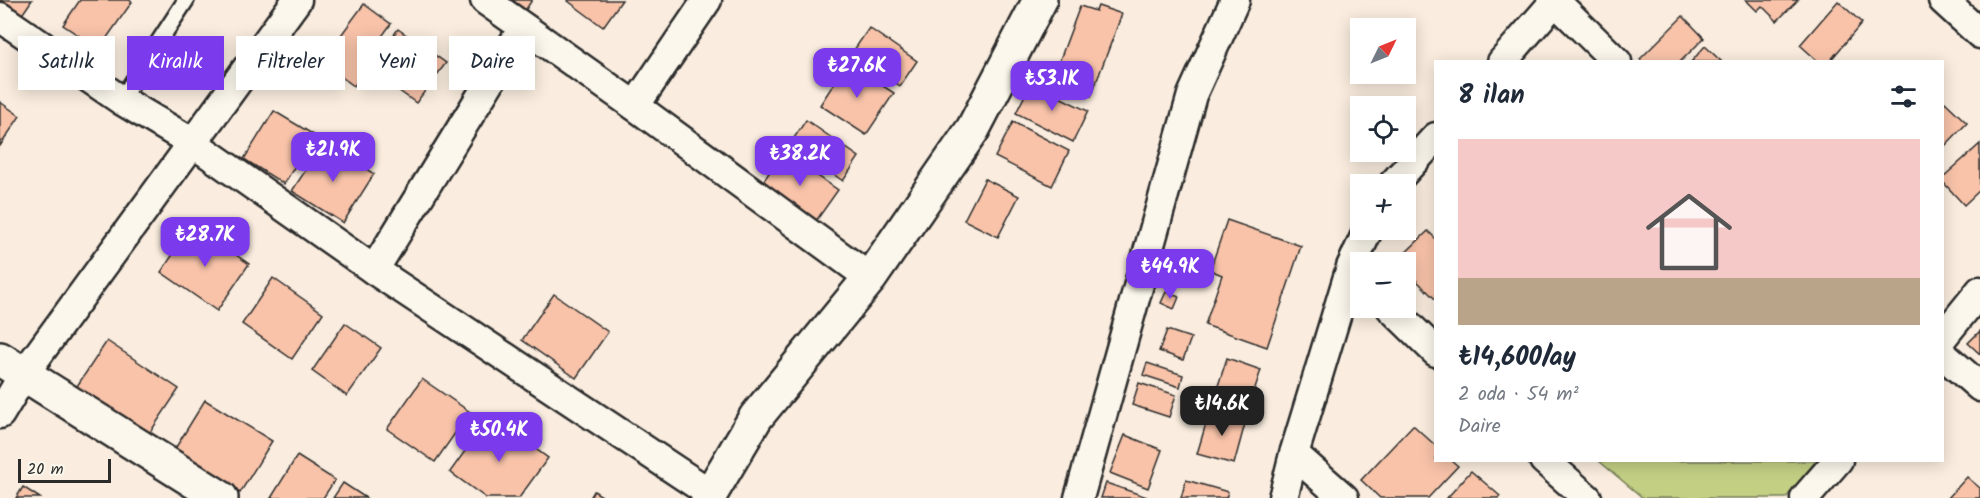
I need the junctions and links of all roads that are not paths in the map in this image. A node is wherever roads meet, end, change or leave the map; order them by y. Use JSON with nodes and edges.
{"nodes":[{"id":1,"x":186,"y":0,"type":"edge"},
{"id":2,"x":297,"y":0,"type":"edge"},
{"id":3,"x":485,"y":0,"type":"edge"},
{"id":4,"x":707,"y":0,"type":"edge"},
{"id":5,"x":1040,"y":0,"type":"edge"},
{"id":6,"x":1235,"y":0,"type":"edge"},
{"id":7,"x":1555,"y":0,"type":"edge"},
{"id":8,"x":0,"y":17,"type":"edge"},
{"id":9,"x":523,"y":28,"type":"junction"},
{"id":10,"x":1504,"y":60,"type":"edge"},
{"id":11,"x":1615,"y":60,"type":"edge"},
{"id":12,"x":121,"y":100,"type":"junction"},
{"id":13,"x":636,"y":106,"type":"junction"},
{"id":14,"x":1434,"y":139,"type":"edge"},
{"id":15,"x":193,"y":143,"type":"junction"},
{"id":16,"x":1402,"y":174,"type":"edge"},
{"id":17,"x":374,"y":270,"type":"junction"},
{"id":18,"x":870,"y":278,"type":"junction"},
{"id":19,"x":1350,"y":290,"type":"edge"},
{"id":20,"x":1980,"y":291,"type":"edge"},
{"id":21,"x":1401,"y":318,"type":"edge"},
{"id":22,"x":1944,"y":336,"type":"edge"},
{"id":23,"x":1434,"y":350,"type":"edge"},
{"id":24,"x":1944,"y":356,"type":"edge"},
{"id":25,"x":12,"y":366,"type":"edge"},
{"id":26,"x":1980,"y":387,"type":"edge"},
{"id":27,"x":0,"y":414,"type":"edge"},
{"id":28,"x":1294,"y":454,"type":"junction"},
{"id":29,"x":1836,"y":462,"type":"edge"},
{"id":30,"x":1553,"y":464,"type":"edge"},
{"id":31,"x":710,"y":496,"type":"edge"},
{"id":32,"x":221,"y":498,"type":"edge"},
{"id":33,"x":1079,"y":498,"type":"edge"},
{"id":34,"x":1283,"y":498,"type":"edge"},
{"id":35,"x":1344,"y":498,"type":"edge"},
{"id":36,"x":1587,"y":498,"type":"edge"},
{"id":37,"x":1805,"y":498,"type":"edge"}],
"edges":[{"from":1,"to":12,"type":"lane"},
{"from":2,"to":15,"type":"street"},
{"from":3,"to":9,"type":"street"},
{"from":4,"to":13,"type":"street"},
{"from":5,"to":18,"type":"street"},
{"from":6,"to":33,"type":"street"},
{"from":7,"to":10,"type":"street"},
{"from":7,"to":11,"type":"street"},
{"from":8,"to":12,"type":"street"},
{"from":9,"to":13,"type":"street"},
{"from":9,"to":17,"type":"street"},
{"from":12,"to":15,"type":"street"},
{"from":13,"to":18,"type":"street"},
{"from":14,"to":16,"type":"street"},
{"from":15,"to":17,"type":"street"},
{"from":15,"to":25,"type":"street"},
{"from":17,"to":31,"type":"street"},
{"from":18,"to":31,"type":"street"},
{"from":19,"to":28,"type":"street"},
{"from":20,"to":22,"type":"street"},
{"from":21,"to":23,"type":"street"},
{"from":24,"to":26,"type":"street"},
{"from":25,"to":27,"type":"street"},
{"from":25,"to":32,"type":"street"},
{"from":28,"to":34,"type":"street"},
{"from":28,"to":35,"type":"street"},
{"from":29,"to":37,"type":"street"},
{"from":30,"to":36,"type":"street"}]}
